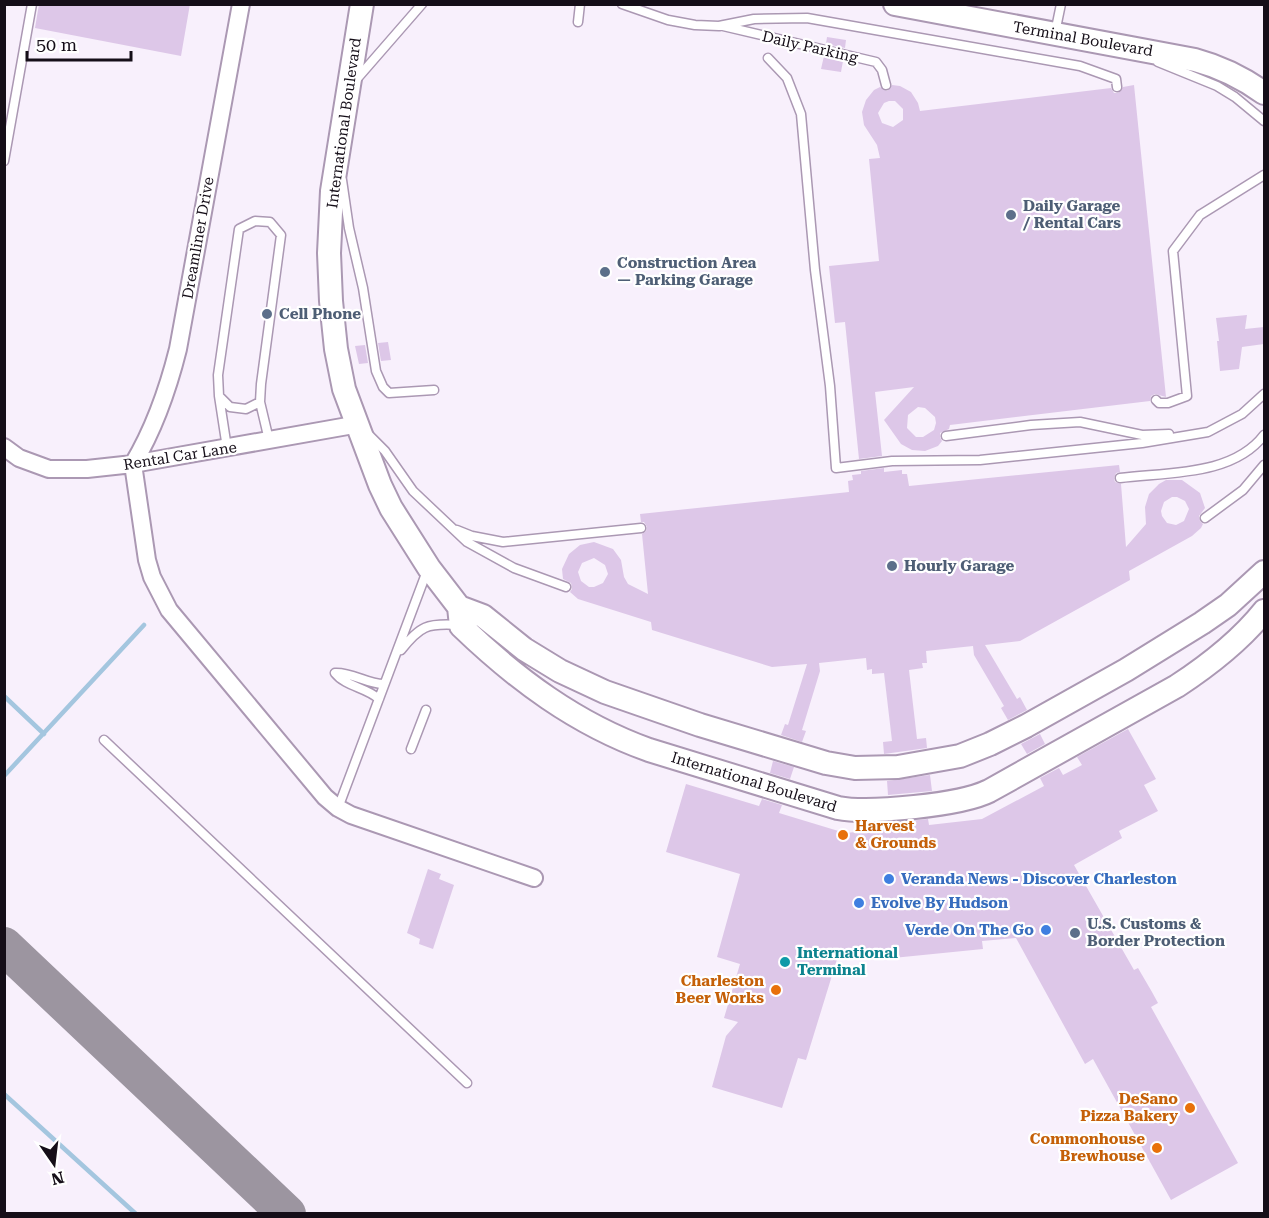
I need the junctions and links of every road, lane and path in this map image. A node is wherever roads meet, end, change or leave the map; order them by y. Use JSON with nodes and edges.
{"nodes":[{"id":1,"x":32,"y":4,"type":"edge"},
{"id":2,"x":241,"y":4,"type":"edge"},
{"id":3,"x":362,"y":4,"type":"edge"},
{"id":4,"x":422,"y":4,"type":"edge"},
{"id":5,"x":580,"y":4,"type":"edge"},
{"id":6,"x":622,"y":4,"type":"edge"},
{"id":7,"x":895,"y":4,"type":"edge"},
{"id":8,"x":1061,"y":4,"type":"edge"},
{"id":9,"x":578,"y":22,"type":"dead end"},
{"id":10,"x":719,"y":26,"type":"junction"},
{"id":11,"x":1055,"y":34,"type":"junction"},
{"id":12,"x":1114,"y":44,"type":"junction"},
{"id":13,"x":768,"y":58,"type":"dead end"},
{"id":14,"x":886,"y":85,"type":"dead end"},
{"id":15,"x":1117,"y":87,"type":"dead end"},
{"id":16,"x":348,"y":89,"type":"junction"},
{"id":17,"x":1264,"y":93,"type":"edge"},
{"id":18,"x":1264,"y":121,"type":"edge"},
{"id":19,"x":338,"y":153,"type":"junction"},
{"id":20,"x":4,"y":161,"type":"edge"},
{"id":21,"x":1264,"y":175,"type":"edge"},
{"id":22,"x":434,"y":390,"type":"dead end"},
{"id":23,"x":1264,"y":394,"type":"edge"},
{"id":24,"x":219,"y":396,"type":"junction"},
{"id":25,"x":1156,"y":400,"type":"dead end"},
{"id":26,"x":260,"y":402,"type":"junction"},
{"id":27,"x":358,"y":424,"type":"junction"},
{"id":28,"x":1208,"y":432,"type":"junction"},
{"id":29,"x":1264,"y":435,"type":"edge"},
{"id":30,"x":946,"y":436,"type":"dead end"},
{"id":31,"x":270,"y":440,"type":"junction"},
{"id":32,"x":4,"y":447,"type":"edge"},
{"id":33,"x":227,"y":448,"type":"junction"},
{"id":34,"x":133,"y":464,"type":"junction"},
{"id":35,"x":1264,"y":465,"type":"edge"},
{"id":36,"x":1120,"y":477,"type":"dead end"},
{"id":37,"x":1205,"y":518,"type":"dead end"},
{"id":38,"x":454,"y":528,"type":"junction"},
{"id":39,"x":641,"y":528,"type":"dead end"},
{"id":40,"x":429,"y":568,"type":"junction"},
{"id":41,"x":1264,"y":572,"type":"edge"},
{"id":42,"x":566,"y":587,"type":"dead end"},
{"id":43,"x":1264,"y":611,"type":"edge"},
{"id":44,"x":460,"y":616,"type":"junction"},
{"id":45,"x":394,"y":658,"type":"junction"},
{"id":46,"x":384,"y":684,"type":"junction"},
{"id":47,"x":379,"y":699,"type":"junction"},
{"id":48,"x":426,"y":710,"type":"dead end"},
{"id":49,"x":104,"y":740,"type":"dead end"},
{"id":50,"x":411,"y":749,"type":"dead end"},
{"id":51,"x":338,"y":808,"type":"junction"},
{"id":52,"x":534,"y":878,"type":"dead end"},
{"id":53,"x":467,"y":1083,"type":"dead end"}],
"edges":[{"from":1,"to":20,"type":"lane"},
{"from":2,"to":34,"type":"street","name":"Dreamliner Drive"},
{"from":3,"to":16,"type":"main road","name":"International Boulevard"},
{"from":4,"to":16,"type":"lane"},
{"from":5,"to":9,"type":"lane"},
{"from":6,"to":10,"type":"lane"},
{"from":7,"to":11,"type":"main road","name":"Terminal Boulevard"},
{"from":8,"to":11,"type":"lane"},
{"from":10,"to":14,"type":"lane","name":"Daily Parking"},
{"from":10,"to":15,"type":"lane"},
{"from":11,"to":12,"type":"main road","name":"Terminal Boulevard"},
{"from":12,"to":17,"type":"main road","name":"Terminal Boulevard"},
{"from":12,"to":18,"type":"lane"},
{"from":13,"to":28,"type":"lane"},
{"from":16,"to":19,"type":"main road","name":"International Boulevard"},
{"from":19,"to":22,"type":"lane"},
{"from":19,"to":27,"type":"main road","name":"International Boulevard"},
{"from":21,"to":25,"type":"lane"},
{"from":23,"to":28,"type":"lane"},
{"from":24,"to":26,"type":"lane"},
{"from":24,"to":26,"type":"lane"},
{"from":24,"to":33,"type":"lane"},
{"from":26,"to":31,"type":"lane"},
{"from":27,"to":31,"type":"street","name":"Rental Car Lane"},
{"from":27,"to":38,"type":"lane"},
{"from":27,"to":40,"type":"main road","name":"International Boulevard"},
{"from":28,"to":30,"type":"lane"},
{"from":29,"to":36,"type":"lane"},
{"from":31,"to":33,"type":"street","name":"Rental Car Lane"},
{"from":32,"to":34,"type":"street","name":"Rental Car Lane"},
{"from":33,"to":34,"type":"street","name":"Rental Car Lane"},
{"from":34,"to":51,"type":"street"},
{"from":35,"to":37,"type":"lane"},
{"from":38,"to":39,"type":"lane"},
{"from":38,"to":42,"type":"lane"},
{"from":40,"to":44,"type":"main road","name":"International Boulevard"},
{"from":40,"to":45,"type":"lane"},
{"from":41,"to":44,"type":"main road","name":"International Boulevard"},
{"from":43,"to":44,"type":"main road","name":"International Boulevard"},
{"from":44,"to":45,"type":"lane"},
{"from":45,"to":46,"type":"lane"},
{"from":46,"to":47,"type":"lane"},
{"from":46,"to":47,"type":"lane"},
{"from":47,"to":51,"type":"lane"},
{"from":48,"to":50,"type":"lane"},
{"from":49,"to":53,"type":"lane"},
{"from":51,"to":52,"type":"street"}]}
